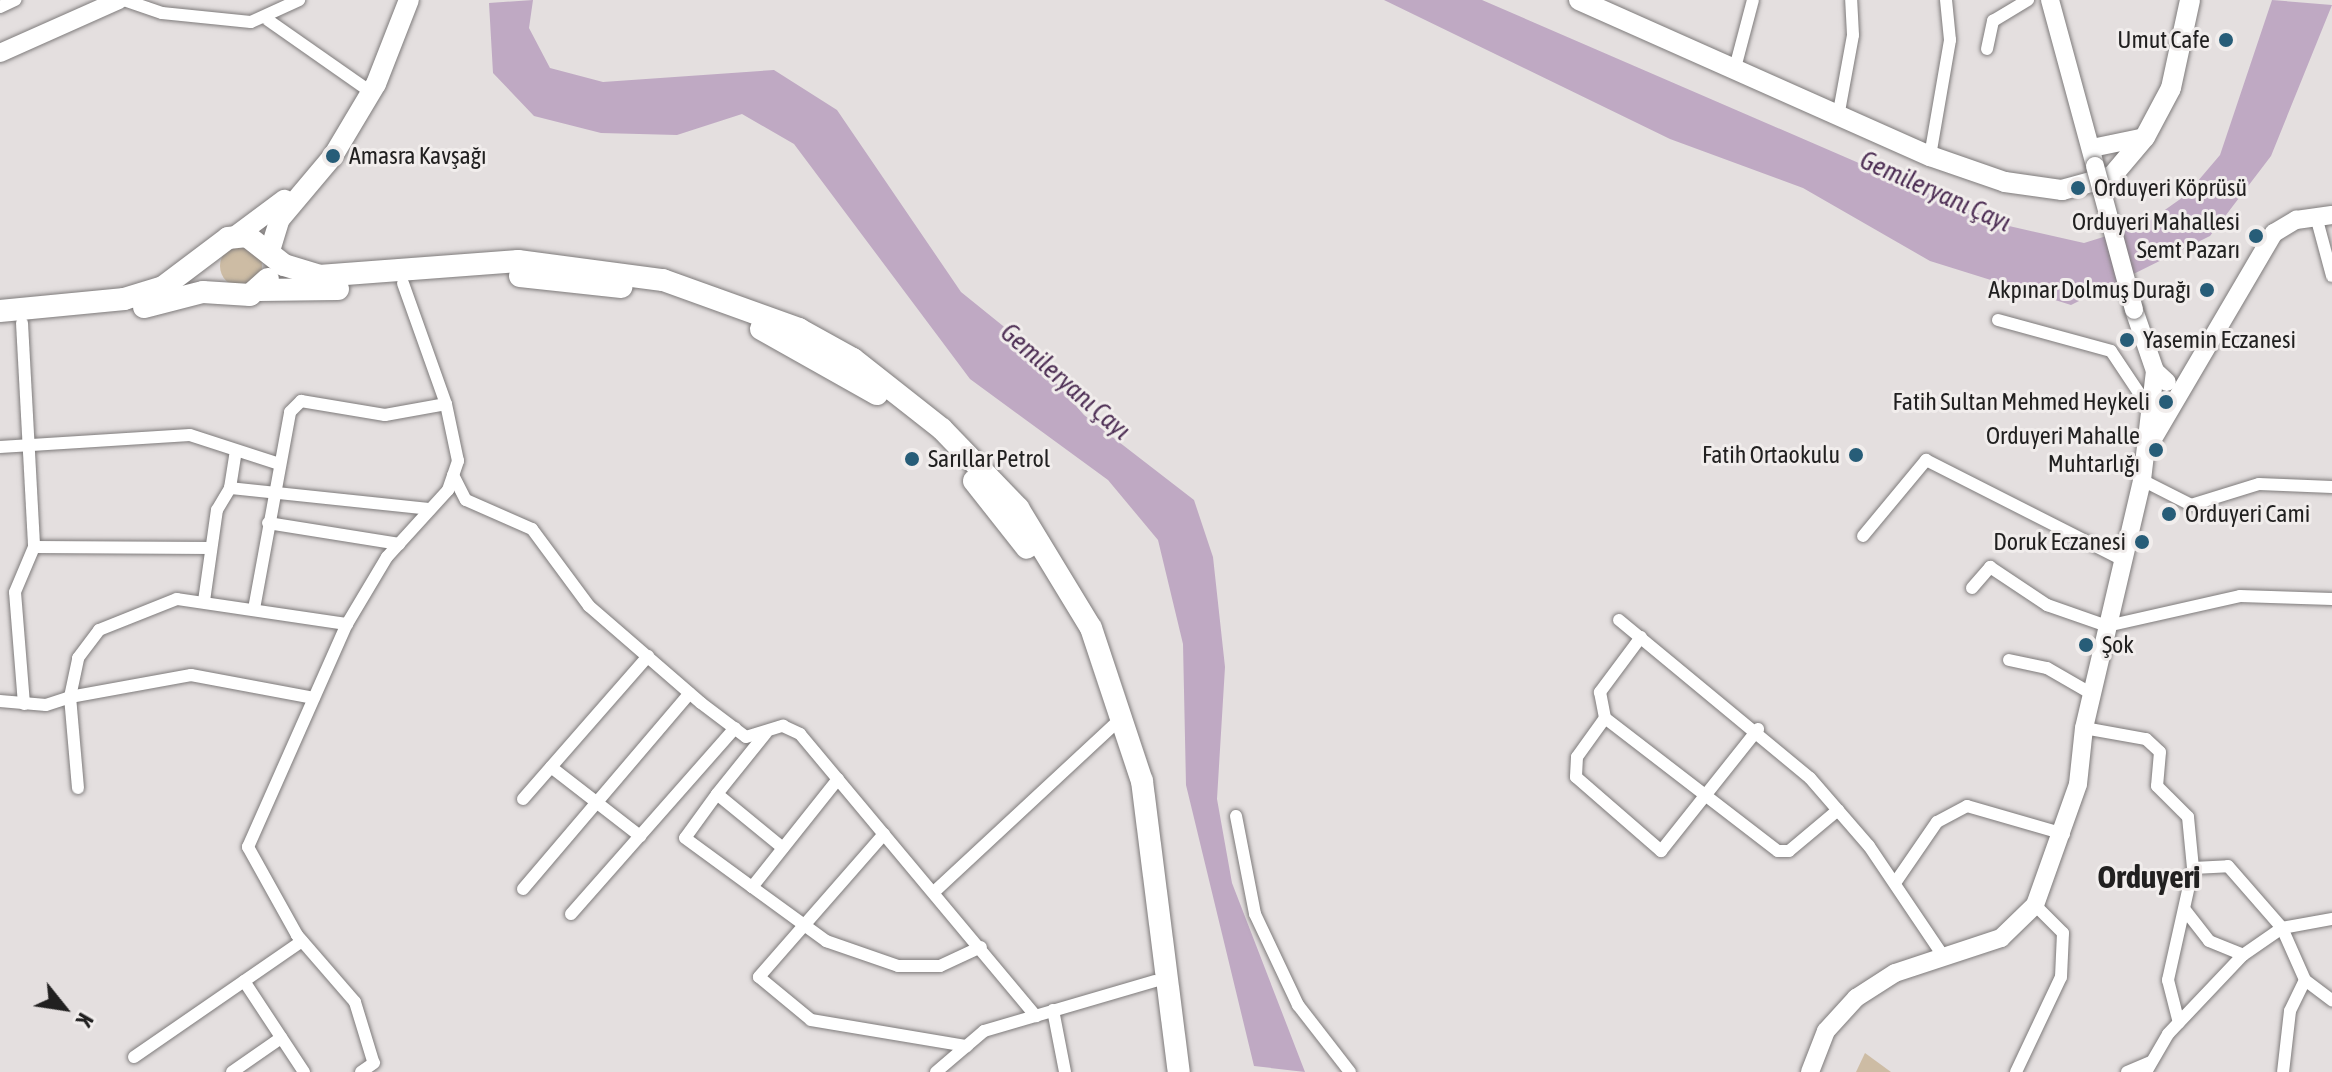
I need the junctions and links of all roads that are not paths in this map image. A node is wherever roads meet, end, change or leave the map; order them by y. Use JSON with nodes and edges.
{"nodes":[{"id":1,"x":15,"y":0,"type":"edge"},
{"id":2,"x":122,"y":0,"type":"edge"},
{"id":3,"x":299,"y":0,"type":"edge"},
{"id":4,"x":409,"y":0,"type":"edge"},
{"id":5,"x":1579,"y":0,"type":"edge"},
{"id":6,"x":1753,"y":0,"type":"edge"},
{"id":7,"x":1851,"y":0,"type":"edge"},
{"id":8,"x":1946,"y":0,"type":"edge"},
{"id":9,"x":2028,"y":0,"type":"edge"},
{"id":10,"x":2050,"y":0,"type":"edge"},
{"id":11,"x":2190,"y":0,"type":"edge"},
{"id":12,"x":1611,"y":6,"type":"edge"},
{"id":13,"x":0,"y":7,"type":"edge"},
{"id":14,"x":268,"y":20,"type":"junction"},
{"id":15,"x":1987,"y":49,"type":"dead end"},
{"id":16,"x":0,"y":53,"type":"edge"},
{"id":17,"x":1735,"y":68,"type":"junction"},
{"id":18,"x":371,"y":92,"type":"junction"},
{"id":19,"x":358,"y":116,"type":"junction"},
{"id":20,"x":1838,"y":117,"type":"junction"},
{"id":21,"x":2145,"y":137,"type":"junction"},
{"id":22,"x":1930,"y":156,"type":"junction"},
{"id":23,"x":2093,"y":157,"type":"junction"},
{"id":24,"x":2324,"y":218,"type":"edge"},
{"id":25,"x":237,"y":235,"type":"junction"},
{"id":26,"x":214,"y":252,"type":"junction"},
{"id":27,"x":269,"y":254,"type":"junction"},
{"id":28,"x":2332,"y":276,"type":"edge"},
{"id":29,"x":403,"y":283,"type":"junction"},
{"id":30,"x":259,"y":290,"type":"junction"},
{"id":31,"x":230,"y":294,"type":"junction"},
{"id":32,"x":0,"y":311,"type":"edge"},
{"id":33,"x":1998,"y":320,"type":"dead end"},
{"id":34,"x":11,"y":324,"type":"edge"},
{"id":35,"x":2193,"y":367,"type":"junction"},
{"id":36,"x":2161,"y":377,"type":"junction"},
{"id":37,"x":2150,"y":402,"type":"junction"},
{"id":38,"x":446,"y":404,"type":"junction"},
{"id":39,"x":29,"y":442,"type":"junction"},
{"id":40,"x":0,"y":447,"type":"edge"},
{"id":41,"x":2147,"y":450,"type":"junction"},
{"id":42,"x":235,"y":455,"type":"junction"},
{"id":43,"x":279,"y":464,"type":"junction"},
{"id":44,"x":453,"y":475,"type":"junction"},
{"id":45,"x":2142,"y":480,"type":"junction"},
{"id":46,"x":2332,"y":487,"type":"edge"},
{"id":47,"x":230,"y":488,"type":"junction"},
{"id":48,"x":273,"y":494,"type":"junction"},
{"id":49,"x":430,"y":509,"type":"junction"},
{"id":50,"x":268,"y":523,"type":"junction"},
{"id":51,"x":1863,"y":536,"type":"dead end"},
{"id":52,"x":399,"y":544,"type":"junction"},
{"id":53,"x":34,"y":547,"type":"junction"},
{"id":54,"x":211,"y":548,"type":"junction"},
{"id":55,"x":2121,"y":559,"type":"junction"},
{"id":56,"x":1972,"y":588,"type":"dead end"},
{"id":57,"x":2332,"y":599,"type":"edge"},
{"id":58,"x":204,"y":601,"type":"junction"},
{"id":59,"x":254,"y":609,"type":"junction"},
{"id":60,"x":1619,"y":620,"type":"dead end"},
{"id":61,"x":347,"y":624,"type":"junction"},
{"id":62,"x":2107,"y":626,"type":"junction"},
{"id":63,"x":1641,"y":637,"type":"junction"},
{"id":64,"x":648,"y":656,"type":"junction"},
{"id":65,"x":2009,"y":660,"type":"dead end"},
{"id":66,"x":690,"y":693,"type":"junction"},
{"id":67,"x":2092,"y":694,"type":"junction"},
{"id":68,"x":70,"y":697,"type":"junction"},
{"id":69,"x":314,"y":698,"type":"junction"},
{"id":70,"x":0,"y":701,"type":"edge"},
{"id":71,"x":24,"y":704,"type":"junction"},
{"id":72,"x":1605,"y":718,"type":"junction"},
{"id":73,"x":1114,"y":725,"type":"junction"},
{"id":74,"x":735,"y":728,"type":"junction"},
{"id":75,"x":2084,"y":728,"type":"junction"},
{"id":76,"x":1758,"y":729,"type":"junction"},
{"id":77,"x":766,"y":733,"type":"junction"},
{"id":78,"x":551,"y":767,"type":"junction"},
{"id":79,"x":838,"y":779,"type":"junction"},
{"id":80,"x":78,"y":788,"type":"dead end"},
{"id":81,"x":717,"y":794,"type":"junction"},
{"id":82,"x":1704,"y":797,"type":"junction"},
{"id":83,"x":523,"y":799,"type":"dead end"},
{"id":84,"x":596,"y":803,"type":"junction"},
{"id":85,"x":1838,"y":810,"type":"junction"},
{"id":86,"x":1236,"y":816,"type":"dead end"},
{"id":87,"x":884,"y":834,"type":"junction"},
{"id":88,"x":2064,"y":834,"type":"junction"},
{"id":89,"x":640,"y":836,"type":"junction"},
{"id":90,"x":783,"y":848,"type":"junction"},
{"id":91,"x":2193,"y":868,"type":"junction"},
{"id":92,"x":1895,"y":883,"type":"junction"},
{"id":93,"x":752,"y":887,"type":"junction"},
{"id":94,"x":523,"y":889,"type":"dead end"},
{"id":95,"x":934,"y":892,"type":"junction"},
{"id":96,"x":2035,"y":905,"type":"junction"},
{"id":97,"x":2185,"y":910,"type":"junction"},
{"id":98,"x":571,"y":914,"type":"dead end"},
{"id":99,"x":2332,"y":919,"type":"edge"},
{"id":100,"x":805,"y":925,"type":"junction"},
{"id":101,"x":2282,"y":928,"type":"junction"},
{"id":102,"x":302,"y":941,"type":"junction"},
{"id":103,"x":981,"y":947,"type":"junction"},
{"id":104,"x":2243,"y":955,"type":"junction"},
{"id":105,"x":1944,"y":957,"type":"junction"},
{"id":106,"x":2305,"y":980,"type":"junction"},
{"id":107,"x":244,"y":981,"type":"junction"},
{"id":108,"x":1155,"y":981,"type":"junction"},
{"id":109,"x":2332,"y":1000,"type":"edge"},
{"id":110,"x":1053,"y":1010,"type":"junction"},
{"id":111,"x":1036,"y":1016,"type":"junction"},
{"id":112,"x":2179,"y":1023,"type":"junction"},
{"id":113,"x":281,"y":1038,"type":"junction"},
{"id":114,"x":967,"y":1046,"type":"junction"},
{"id":115,"x":134,"y":1057,"type":"dead end"},
{"id":116,"x":2148,"y":1067,"type":"edge"},
{"id":117,"x":232,"y":1072,"type":"edge"},
{"id":118,"x":304,"y":1072,"type":"edge"},
{"id":119,"x":361,"y":1072,"type":"edge"},
{"id":120,"x":936,"y":1072,"type":"edge"},
{"id":121,"x":1065,"y":1072,"type":"edge"},
{"id":122,"x":1167,"y":1072,"type":"edge"},
{"id":123,"x":1179,"y":1072,"type":"edge"},
{"id":124,"x":1350,"y":1072,"type":"edge"},
{"id":125,"x":1810,"y":1072,"type":"edge"},
{"id":126,"x":2016,"y":1072,"type":"edge"},
{"id":127,"x":2127,"y":1072,"type":"edge"},
{"id":128,"x":2283,"y":1072,"type":"edge"}],
"edges":[{"from":1,"to":13,"type":"street"},
{"from":2,"to":14,"type":"street"},
{"from":2,"to":16,"type":"street"},
{"from":3,"to":14,"type":"street"},
{"from":4,"to":18,"type":"main road"},
{"from":5,"to":12,"type":"main road"},
{"from":6,"to":17,"type":"street"},
{"from":7,"to":20,"type":"street"},
{"from":8,"to":22,"type":"street"},
{"from":9,"to":15,"type":"street"},
{"from":10,"to":23,"type":"street"},
{"from":11,"to":21,"type":"main road"},
{"from":12,"to":17,"type":"main road"},
{"from":14,"to":18,"type":"street"},
{"from":17,"to":20,"type":"main road"},
{"from":18,"to":19,"type":"main road"},
{"from":19,"to":25,"type":"main road"},
{"from":19,"to":27,"type":"main road"},
{"from":20,"to":22,"type":"main road"},
{"from":21,"to":22,"type":"main road"},
{"from":21,"to":23,"type":"street"},
{"from":23,"to":36,"type":"street","bridge":true},
{"from":24,"to":28,"type":"street"},
{"from":24,"to":35,"type":"street"},
{"from":25,"to":26,"type":"highway"},
{"from":25,"to":27,"type":"highway"},
{"from":26,"to":31,"type":"highway"},
{"from":26,"to":32,"type":"highway"},
{"from":27,"to":30,"type":"highway"},
{"from":27,"to":123,"type":"highway"},
{"from":29,"to":30,"type":"highway"},
{"from":29,"to":38,"type":"street"},
{"from":29,"to":73,"type":"highway"},
{"from":30,"to":31,"type":"highway"},
{"from":31,"to":34,"type":"highway"},
{"from":33,"to":37,"type":"street"},
{"from":34,"to":39,"type":"street"},
{"from":35,"to":36,"type":"street"},
{"from":35,"to":41,"type":"street"},
{"from":36,"to":37,"type":"street"},
{"from":37,"to":41,"type":"street"},
{"from":38,"to":43,"type":"street"},
{"from":38,"to":44,"type":"street"},
{"from":39,"to":40,"type":"street"},
{"from":39,"to":42,"type":"street"},
{"from":39,"to":53,"type":"street"},
{"from":41,"to":45,"type":"street"},
{"from":42,"to":43,"type":"street"},
{"from":42,"to":47,"type":"street"},
{"from":43,"to":48,"type":"street"},
{"from":44,"to":49,"type":"street"},
{"from":44,"to":64,"type":"street"},
{"from":45,"to":46,"type":"street"},
{"from":45,"to":55,"type":"street"},
{"from":47,"to":48,"type":"street"},
{"from":47,"to":54,"type":"street"},
{"from":48,"to":49,"type":"street"},
{"from":48,"to":50,"type":"street"},
{"from":49,"to":52,"type":"street"},
{"from":50,"to":52,"type":"street"},
{"from":50,"to":59,"type":"street"},
{"from":51,"to":55,"type":"street"},
{"from":52,"to":61,"type":"street"},
{"from":53,"to":54,"type":"street"},
{"from":53,"to":71,"type":"street"},
{"from":54,"to":58,"type":"street"},
{"from":55,"to":62,"type":"street"},
{"from":56,"to":62,"type":"street"},
{"from":57,"to":62,"type":"street"},
{"from":58,"to":59,"type":"street"},
{"from":58,"to":68,"type":"street"},
{"from":59,"to":61,"type":"street"},
{"from":60,"to":63,"type":"street"},
{"from":61,"to":69,"type":"street"},
{"from":62,"to":67,"type":"street"},
{"from":63,"to":72,"type":"street"},
{"from":63,"to":76,"type":"street"},
{"from":64,"to":66,"type":"street"},
{"from":64,"to":78,"type":"street"},
{"from":65,"to":67,"type":"street"},
{"from":66,"to":74,"type":"street"},
{"from":66,"to":84,"type":"street"},
{"from":67,"to":75,"type":"street"},
{"from":68,"to":69,"type":"street"},
{"from":68,"to":71,"type":"street"},
{"from":68,"to":80,"type":"street"},
{"from":69,"to":102,"type":"street"},
{"from":70,"to":71,"type":"street"},
{"from":72,"to":82,"type":"street"},
{"from":72,"to":82,"type":"street"},
{"from":73,"to":95,"type":"street"},
{"from":73,"to":108,"type":"highway"},
{"from":74,"to":77,"type":"street"},
{"from":74,"to":89,"type":"street"},
{"from":75,"to":88,"type":"street"},
{"from":75,"to":91,"type":"street"},
{"from":76,"to":82,"type":"street"},
{"from":76,"to":85,"type":"street"},
{"from":77,"to":79,"type":"street"},
{"from":77,"to":81,"type":"street"},
{"from":78,"to":83,"type":"street"},
{"from":78,"to":84,"type":"street"},
{"from":79,"to":87,"type":"street"},
{"from":79,"to":90,"type":"street"},
{"from":81,"to":90,"type":"street"},
{"from":81,"to":93,"type":"street"},
{"from":82,"to":85,"type":"street"},
{"from":84,"to":89,"type":"street"},
{"from":84,"to":94,"type":"street"},
{"from":85,"to":92,"type":"street"},
{"from":86,"to":124,"type":"street"},
{"from":87,"to":95,"type":"street"},
{"from":87,"to":100,"type":"street"},
{"from":88,"to":92,"type":"street"},
{"from":88,"to":96,"type":"street"},
{"from":89,"to":98,"type":"street"},
{"from":90,"to":93,"type":"street"},
{"from":91,"to":97,"type":"street"},
{"from":91,"to":101,"type":"street"},
{"from":92,"to":105,"type":"street"},
{"from":93,"to":100,"type":"street"},
{"from":95,"to":103,"type":"street"},
{"from":96,"to":105,"type":"street"},
{"from":96,"to":126,"type":"street"},
{"from":97,"to":104,"type":"street"},
{"from":97,"to":112,"type":"street"},
{"from":99,"to":101,"type":"street"},
{"from":100,"to":103,"type":"street"},
{"from":100,"to":114,"type":"street"},
{"from":101,"to":104,"type":"street"},
{"from":101,"to":106,"type":"street"},
{"from":102,"to":107,"type":"street"},
{"from":102,"to":119,"type":"street"},
{"from":103,"to":111,"type":"street"},
{"from":104,"to":112,"type":"street"},
{"from":105,"to":125,"type":"street"},
{"from":106,"to":109,"type":"street"},
{"from":106,"to":128,"type":"street"},
{"from":107,"to":113,"type":"street"},
{"from":107,"to":115,"type":"street"},
{"from":108,"to":110,"type":"street"},
{"from":108,"to":122,"type":"highway"},
{"from":110,"to":111,"type":"street"},
{"from":110,"to":121,"type":"street"},
{"from":111,"to":114,"type":"street"},
{"from":112,"to":116,"type":"street"},
{"from":113,"to":117,"type":"street"},
{"from":113,"to":118,"type":"street"},
{"from":114,"to":120,"type":"street"},
{"from":116,"to":127,"type":"street"}]}
